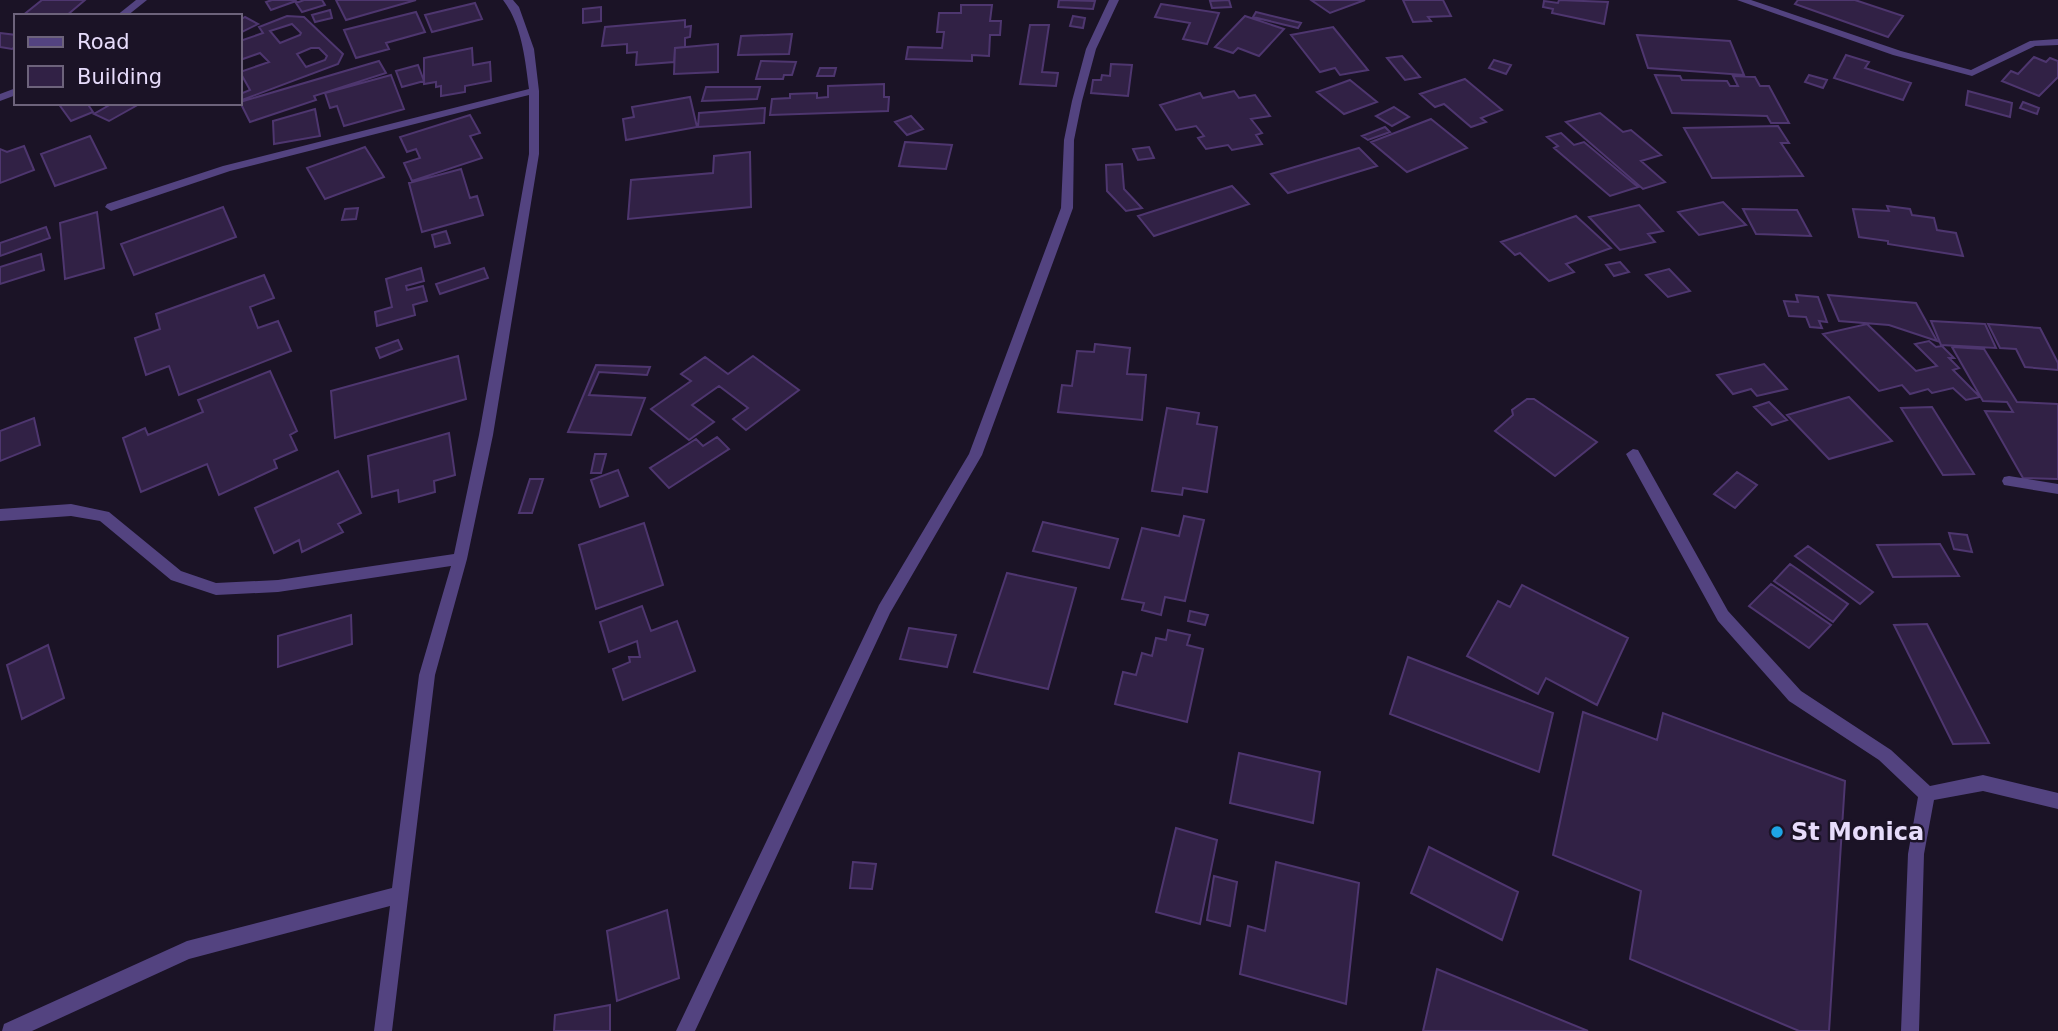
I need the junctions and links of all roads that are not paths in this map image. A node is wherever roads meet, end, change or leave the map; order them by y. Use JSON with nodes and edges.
{"nodes":[{"id":1,"x":142,"y":0,"type":"edge"},
{"id":2,"x":508,"y":0,"type":"edge"},
{"id":3,"x":1114,"y":0,"type":"edge"},
{"id":4,"x":1742,"y":0,"type":"edge"},
{"id":5,"x":124,"y":14,"type":"edge"},
{"id":6,"x":2058,"y":42,"type":"edge"},
{"id":7,"x":534,"y":91,"type":"junction"},
{"id":8,"x":111,"y":207,"type":"dead end"},
{"id":9,"x":1633,"y":454,"type":"dead end"},
{"id":10,"x":2008,"y":481,"type":"dead end"},
{"id":11,"x":2058,"y":489,"type":"edge"},
{"id":12,"x":0,"y":515,"type":"edge"},
{"id":13,"x":460,"y":559,"type":"junction"},
{"id":14,"x":1927,"y":794,"type":"junction"},
{"id":15,"x":2058,"y":801,"type":"edge"},
{"id":16,"x":398,"y":895,"type":"junction"},
{"id":17,"x":11,"y":1031,"type":"edge"},
{"id":18,"x":383,"y":1031,"type":"edge"},
{"id":19,"x":685,"y":1031,"type":"edge"},
{"id":20,"x":1910,"y":1031,"type":"edge"}],
"edges":[{"from":1,"to":5,"type":"street"},
{"from":2,"to":7,"type":"street"},
{"from":3,"to":19,"type":"street"},
{"from":4,"to":6,"type":"street"},
{"from":7,"to":8,"type":"street"},
{"from":7,"to":13,"type":"street"},
{"from":9,"to":14,"type":"street"},
{"from":10,"to":11,"type":"street"},
{"from":12,"to":13,"type":"street"},
{"from":13,"to":16,"type":"street"},
{"from":14,"to":15,"type":"street"},
{"from":14,"to":20,"type":"street"},
{"from":16,"to":17,"type":"street"},
{"from":16,"to":18,"type":"street"}]}
